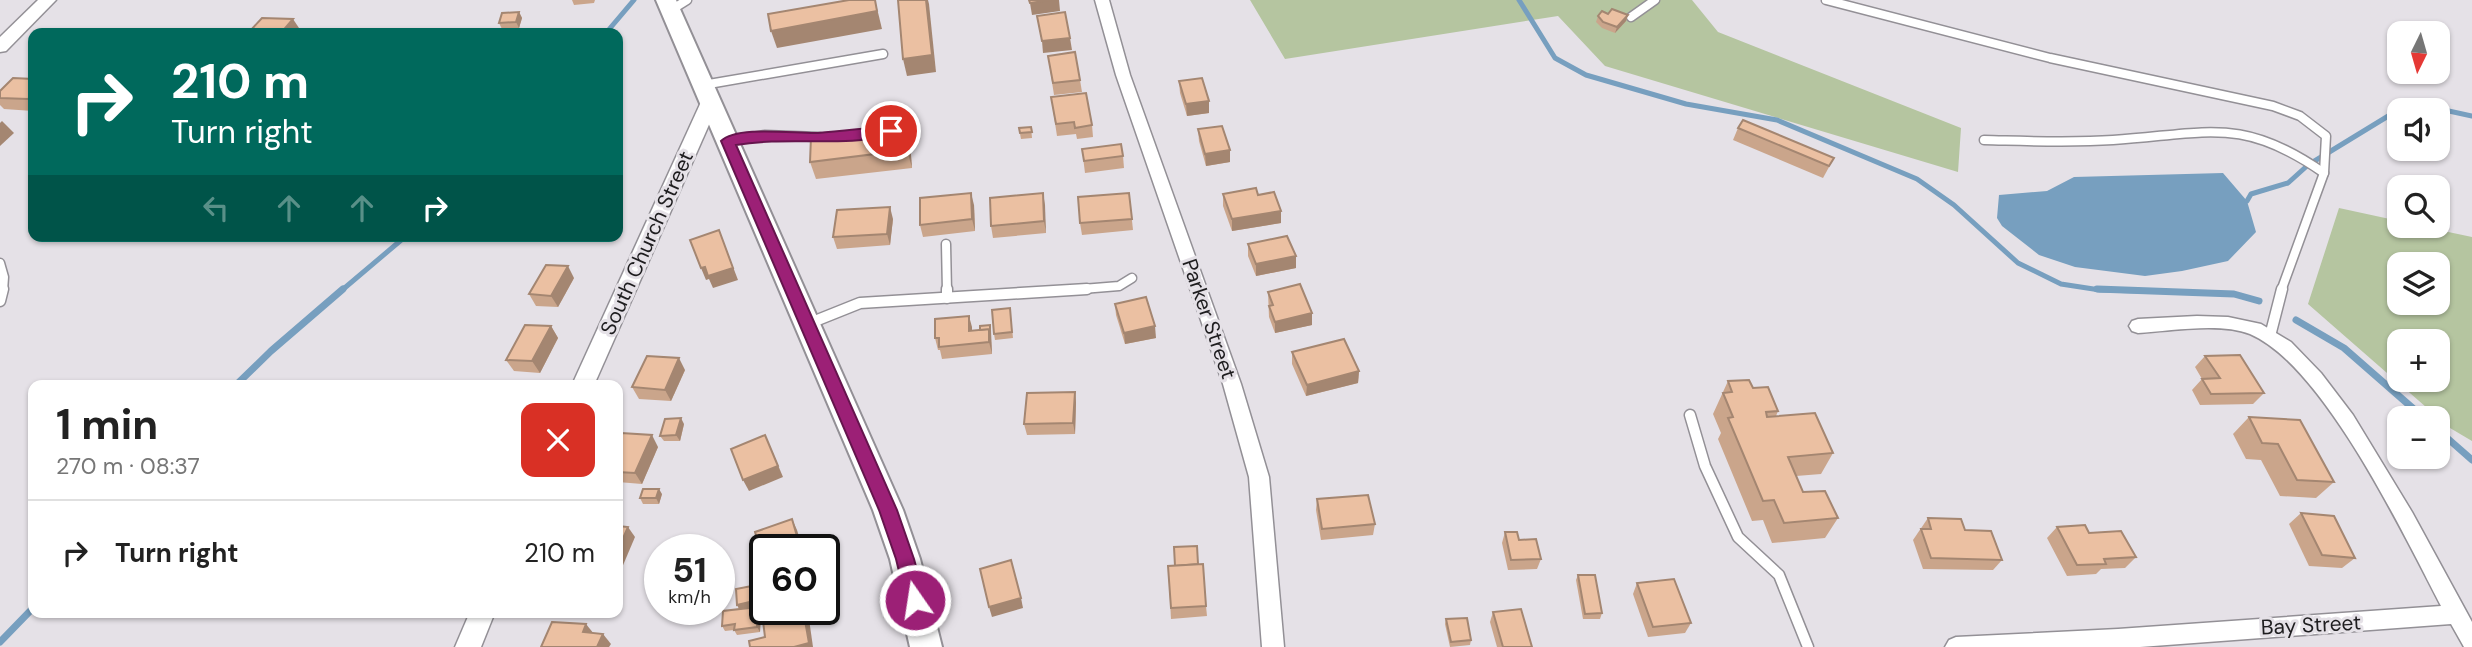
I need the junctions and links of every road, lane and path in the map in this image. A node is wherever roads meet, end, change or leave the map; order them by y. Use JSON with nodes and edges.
{"nodes":[{"id":1,"x":48,"y":0,"type":"edge"},
{"id":2,"x":1102,"y":0,"type":"edge"},
{"id":3,"x":1656,"y":0,"type":"edge"},
{"id":4,"x":1826,"y":0,"type":"edge"},
{"id":5,"x":674,"y":4,"type":"edge"},
{"id":6,"x":1631,"y":17,"type":"edge"},
{"id":7,"x":0,"y":47,"type":"edge"},
{"id":8,"x":883,"y":54,"type":"dead end"},
{"id":9,"x":707,"y":93,"type":"junction"},
{"id":10,"x":829,"y":136,"type":"edge"},
{"id":11,"x":728,"y":141,"type":"junction"},
{"id":12,"x":1984,"y":141,"type":"dead end"},
{"id":13,"x":2324,"y":173,"type":"junction"},
{"id":14,"x":946,"y":244,"type":"dead end"},
{"id":15,"x":0,"y":263,"type":"edge"},
{"id":16,"x":1132,"y":278,"type":"dead end"},
{"id":17,"x":947,"y":298,"type":"junction"},
{"id":18,"x":0,"y":300,"type":"edge"},
{"id":19,"x":808,"y":323,"type":"junction"},
{"id":20,"x":2138,"y":326,"type":"dead end"},
{"id":21,"x":2270,"y":336,"type":"junction"},
{"id":22,"x":585,"y":380,"type":"edge"},
{"id":23,"x":1690,"y":415,"type":"dead end"},
{"id":24,"x":2456,"y":614,"type":"junction"},
{"id":25,"x":480,"y":618,"type":"edge"},
{"id":26,"x":2472,"y":642,"type":"edge"},
{"id":27,"x":468,"y":647,"type":"edge"},
{"id":28,"x":926,"y":647,"type":"edge"},
{"id":29,"x":1273,"y":647,"type":"edge"},
{"id":30,"x":1808,"y":647,"type":"edge"},
{"id":31,"x":1956,"y":647,"type":"edge"}],
"edges":[{"from":1,"to":7,"type":"street"},
{"from":2,"to":29,"type":"street","name":"Parker Street"},
{"from":3,"to":6,"type":"lane"},
{"from":4,"to":13,"type":"lane"},
{"from":5,"to":9,"type":"main road"},
{"from":8,"to":9,"type":"lane"},
{"from":9,"to":11,"type":"main road"},
{"from":9,"to":22,"type":"street","name":"South Church Street"},
{"from":10,"to":11,"type":"lane"},
{"from":11,"to":19,"type":"main road"},
{"from":12,"to":13,"type":"lane"},
{"from":13,"to":21,"type":"lane"},
{"from":14,"to":17,"type":"lane"},
{"from":15,"to":18,"type":"lane"},
{"from":16,"to":17,"type":"lane"},
{"from":17,"to":19,"type":"lane"},
{"from":19,"to":28,"type":"main road"},
{"from":20,"to":21,"type":"street"},
{"from":21,"to":24,"type":"street"},
{"from":23,"to":30,"type":"lane"},
{"from":24,"to":26,"type":"street"},
{"from":24,"to":31,"type":"street","name":"Bay Street"},
{"from":25,"to":27,"type":"street"}]}
